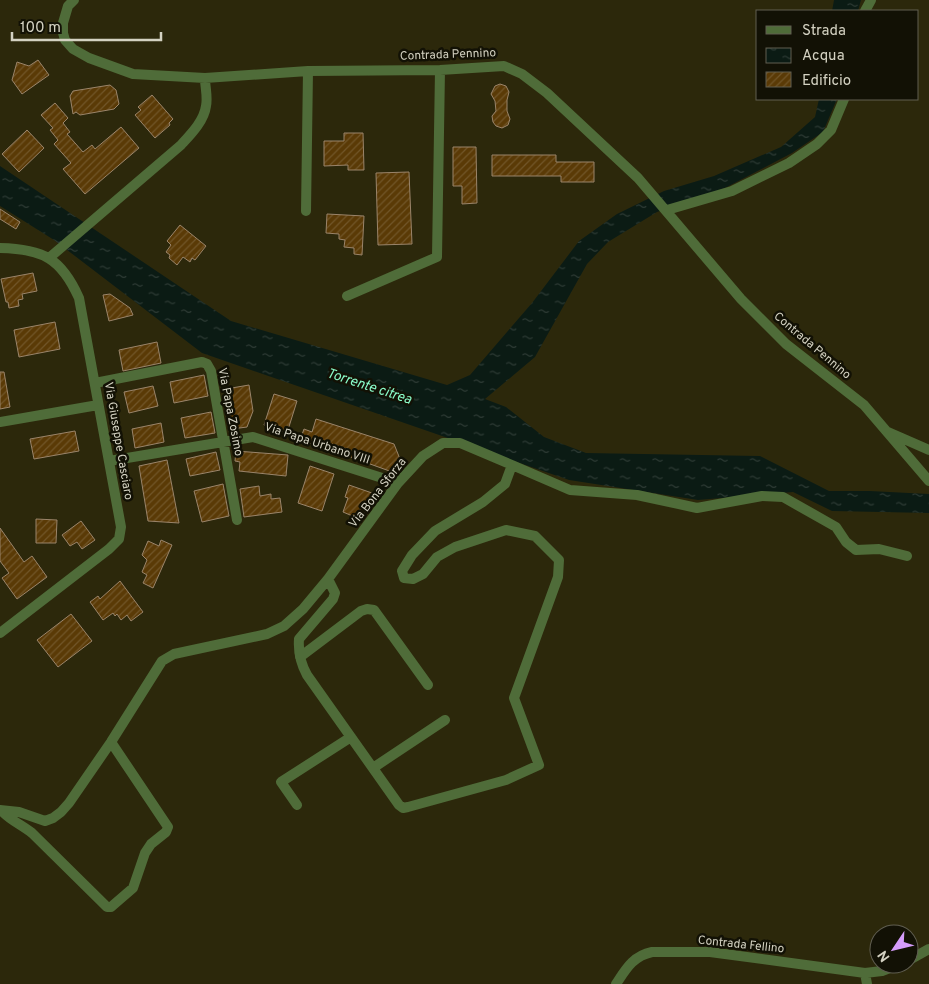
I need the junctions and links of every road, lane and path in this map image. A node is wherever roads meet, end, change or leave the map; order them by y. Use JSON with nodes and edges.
{"nodes":[{"id":1,"x":74,"y":0,"type":"edge"},
{"id":2,"x":440,"y":70,"type":"junction"},
{"id":3,"x":308,"y":71,"type":"junction"},
{"id":4,"x":204,"y":78,"type":"junction"},
{"id":5,"x":844,"y":100,"type":"edge"},
{"id":6,"x":667,"y":210,"type":"junction"},
{"id":7,"x":306,"y":211,"type":"dead end"},
{"id":8,"x":0,"y":248,"type":"edge"},
{"id":9,"x":49,"y":258,"type":"junction"},
{"id":10,"x":347,"y":296,"type":"dead end"},
{"id":11,"x":95,"y":383,"type":"junction"},
{"id":12,"x":98,"y":405,"type":"junction"},
{"id":13,"x":0,"y":422,"type":"edge"},
{"id":14,"x":885,"y":431,"type":"junction"},
{"id":15,"x":223,"y":441,"type":"junction"},
{"id":16,"x":929,"y":450,"type":"edge"},
{"id":17,"x":109,"y":460,"type":"junction"},
{"id":18,"x":512,"y":465,"type":"junction"},
{"id":19,"x":929,"y":480,"type":"edge"},
{"id":20,"x":398,"y":483,"type":"junction"},
{"id":21,"x":237,"y":520,"type":"dead end"},
{"id":22,"x":907,"y":556,"type":"dead end"},
{"id":23,"x":328,"y":579,"type":"junction"},
{"id":24,"x":0,"y":633,"type":"edge"},
{"id":25,"x":300,"y":657,"type":"junction"},
{"id":26,"x":428,"y":685,"type":"dead end"},
{"id":27,"x":445,"y":720,"type":"dead end"},
{"id":28,"x":350,"y":737,"type":"junction"},
{"id":29,"x":111,"y":742,"type":"junction"},
{"id":30,"x":373,"y":768,"type":"junction"},
{"id":31,"x":297,"y":805,"type":"dead end"},
{"id":32,"x":1,"y":810,"type":"edge"},
{"id":33,"x":865,"y":973,"type":"junction"},
{"id":34,"x":869,"y":973,"type":"edge"},
{"id":35,"x":616,"y":984,"type":"edge"},
{"id":36,"x":867,"y":984,"type":"edge"}],
"edges":[{"from":1,"to":4,"type":"street","name":"Contrada Pennino"},
{"from":2,"to":3,"type":"street","name":"Contrada Pennino"},
{"from":2,"to":6,"type":"street","name":"Contrada Pennino"},
{"from":2,"to":10,"type":"street"},
{"from":3,"to":4,"type":"street","name":"Contrada Pennino"},
{"from":3,"to":7,"type":"street"},
{"from":4,"to":9,"type":"street"},
{"from":5,"to":6,"type":"street"},
{"from":6,"to":14,"type":"street","name":"Contrada Pennino"},
{"from":8,"to":9,"type":"street","name":"Via Giuseppe Casciaro"},
{"from":9,"to":11,"type":"street","name":"Via Giuseppe Casciaro"},
{"from":11,"to":12,"type":"street","name":"Via Giuseppe Casciaro"},
{"from":11,"to":15,"type":"street","name":"Via Papa Zosimo"},
{"from":12,"to":13,"type":"street"},
{"from":12,"to":17,"type":"street","name":"Via Giuseppe Casciaro"},
{"from":14,"to":16,"type":"street","name":"Contrada Pennino"},
{"from":14,"to":19,"type":"street","name":"Contrada Pennino"},
{"from":15,"to":17,"type":"street","name":"Via Papa Urbano VIII"},
{"from":15,"to":20,"type":"street","name":"Via Papa Urbano VIII"},
{"from":15,"to":21,"type":"street","name":"Via Papa Zosimo"},
{"from":17,"to":24,"type":"street","name":"Via Giuseppe Casciaro"},
{"from":18,"to":20,"type":"street","name":"Via Bona Sforza"},
{"from":18,"to":22,"type":"street"},
{"from":18,"to":30,"type":"street"},
{"from":20,"to":23,"type":"street","name":"Via Bona Sforza"},
{"from":23,"to":25,"type":"street"},
{"from":23,"to":29,"type":"street","name":"Via Bona Sforza"},
{"from":25,"to":26,"type":"street"},
{"from":25,"to":28,"type":"street"},
{"from":27,"to":30,"type":"street"},
{"from":28,"to":30,"type":"street"},
{"from":28,"to":31,"type":"street"},
{"from":29,"to":32,"type":"street","name":"Via Bona Sforza"},
{"from":29,"to":32,"type":"street"},
{"from":33,"to":34,"type":"street"},
{"from":33,"to":35,"type":"street","name":"Contrada Fellino"},
{"from":33,"to":36,"type":"street"}]}
